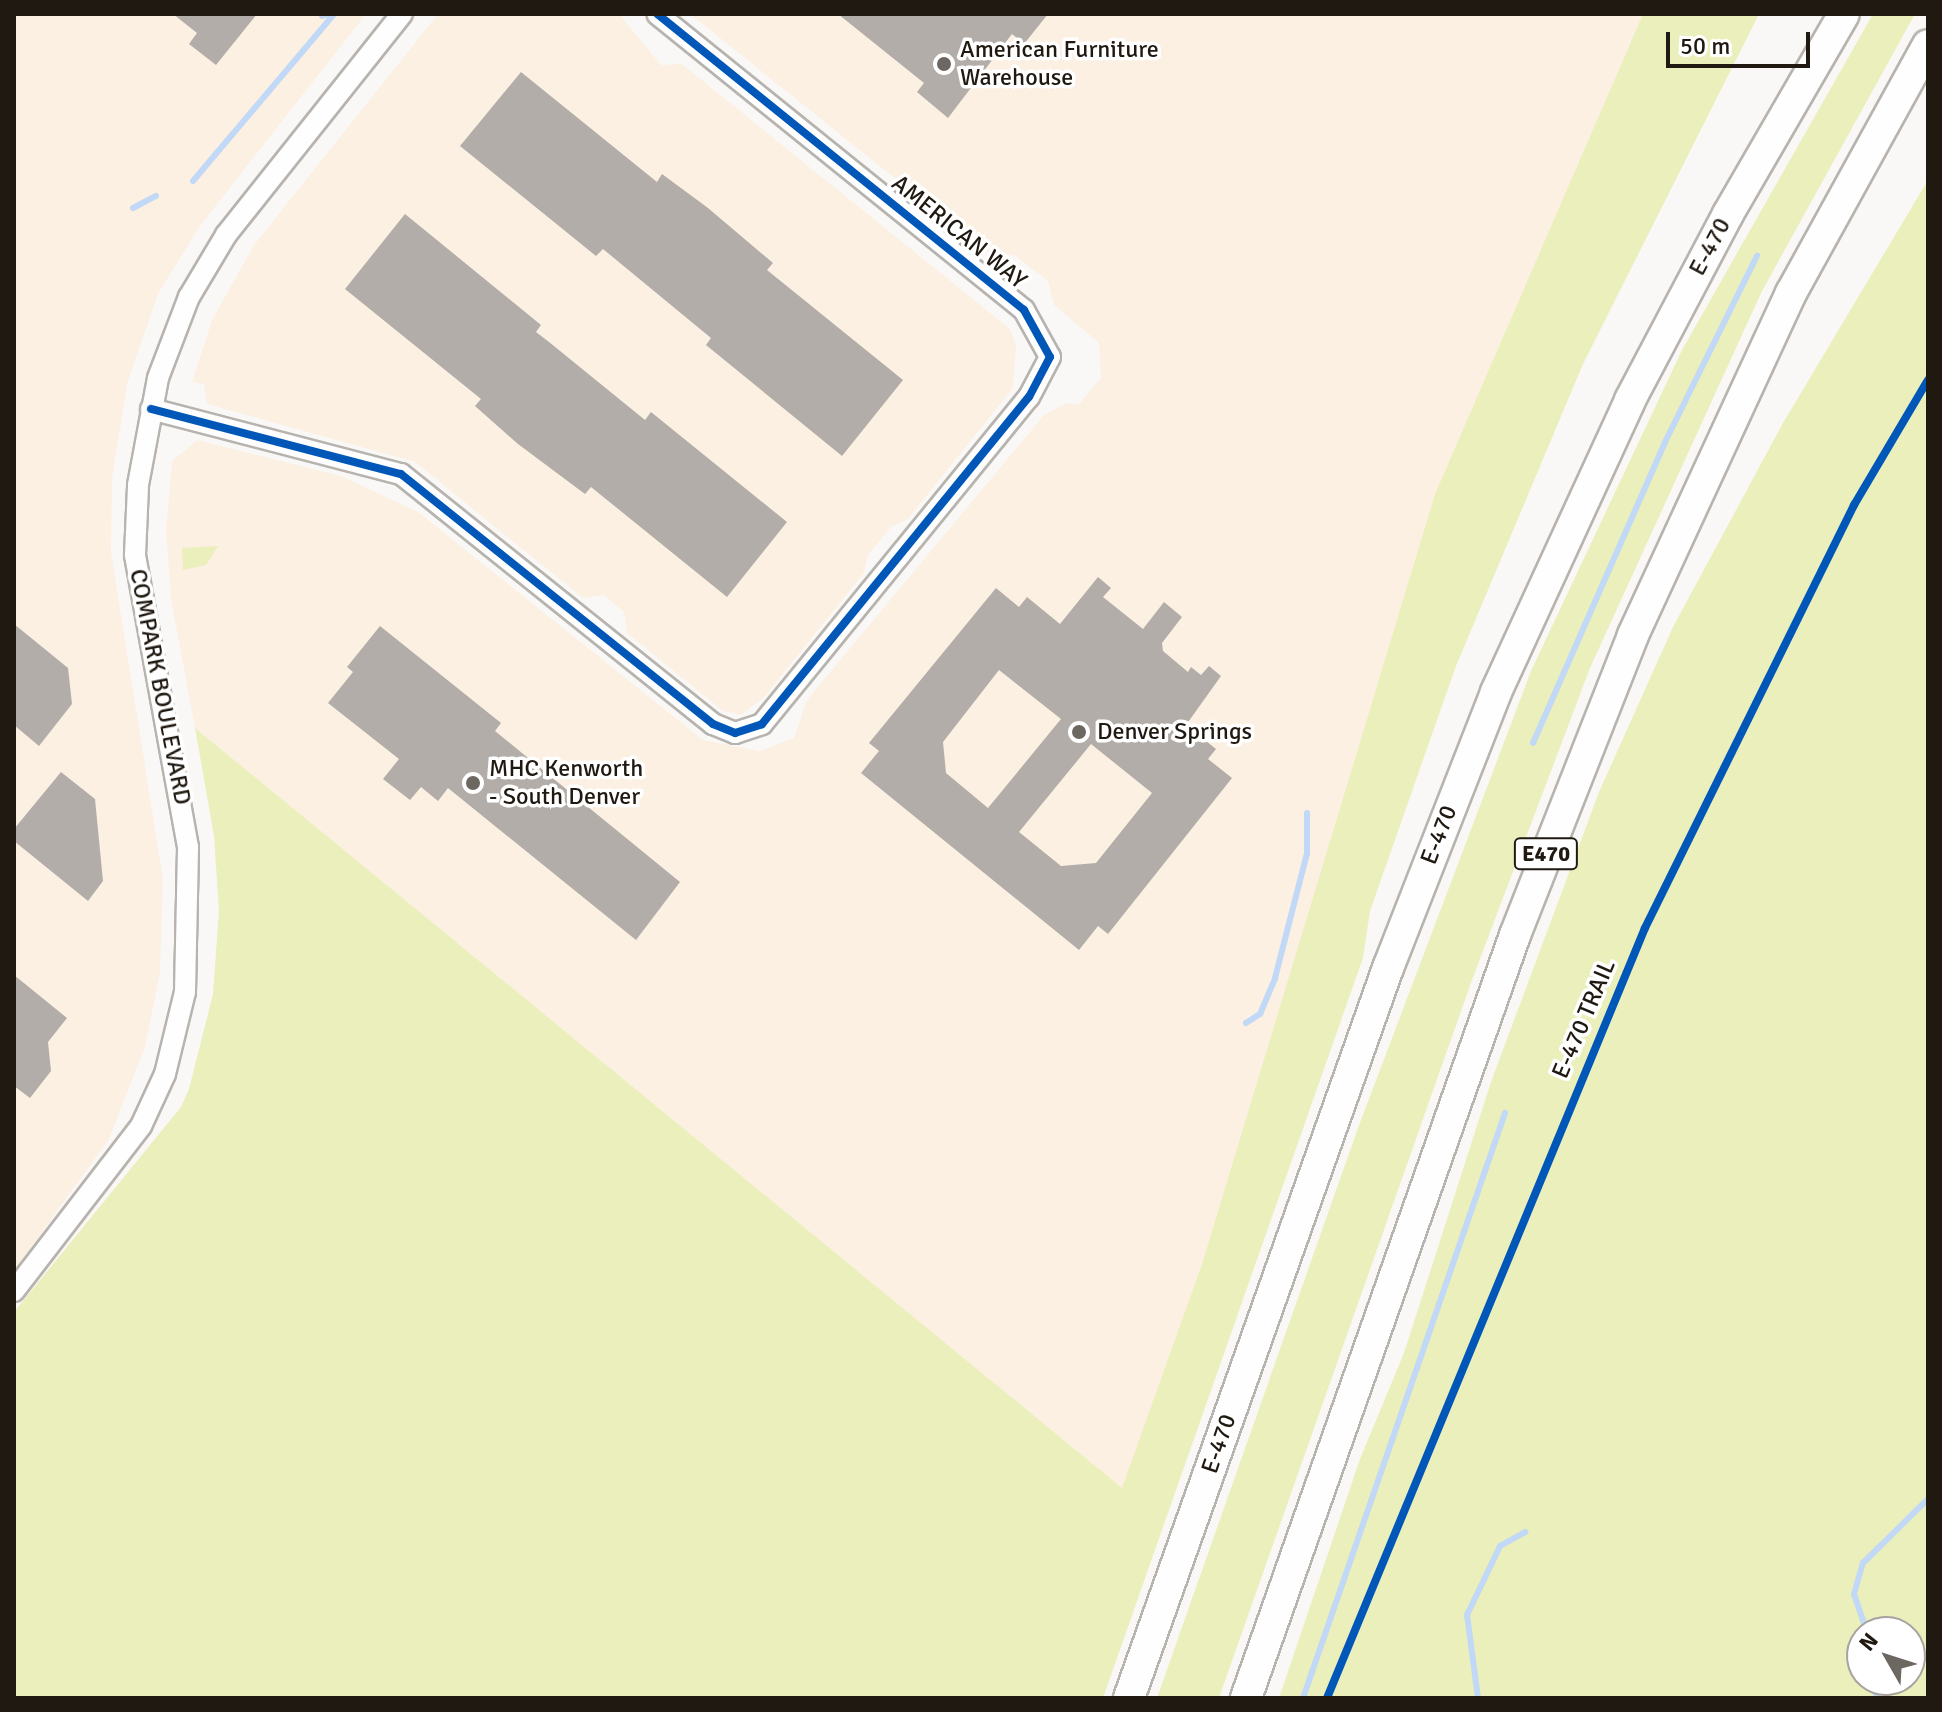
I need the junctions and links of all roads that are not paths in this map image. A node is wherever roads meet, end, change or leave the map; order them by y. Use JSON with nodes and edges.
{"nodes":[{"id":1,"x":402,"y":14,"type":"edge"},
{"id":2,"x":657,"y":14,"type":"edge"},
{"id":3,"x":1844,"y":14,"type":"edge"},
{"id":4,"x":1928,"y":45,"type":"edge"},
{"id":5,"x":151,"y":409,"type":"junction"},
{"id":6,"x":14,"y":1291,"type":"edge"},
{"id":7,"x":1129,"y":1698,"type":"edge"},
{"id":8,"x":1246,"y":1698,"type":"edge"}],
"edges":[{"from":1,"to":5,"type":"street","name":"COMPARK BOULEVARD"},
{"from":2,"to":5,"type":"street","name":"AMERICAN WAY"},
{"from":3,"to":7,"type":"highway","name":"E-470"},
{"from":4,"to":8,"type":"highway","number":"E470"},
{"from":5,"to":6,"type":"street","name":"COMPARK BOULEVARD"}]}
